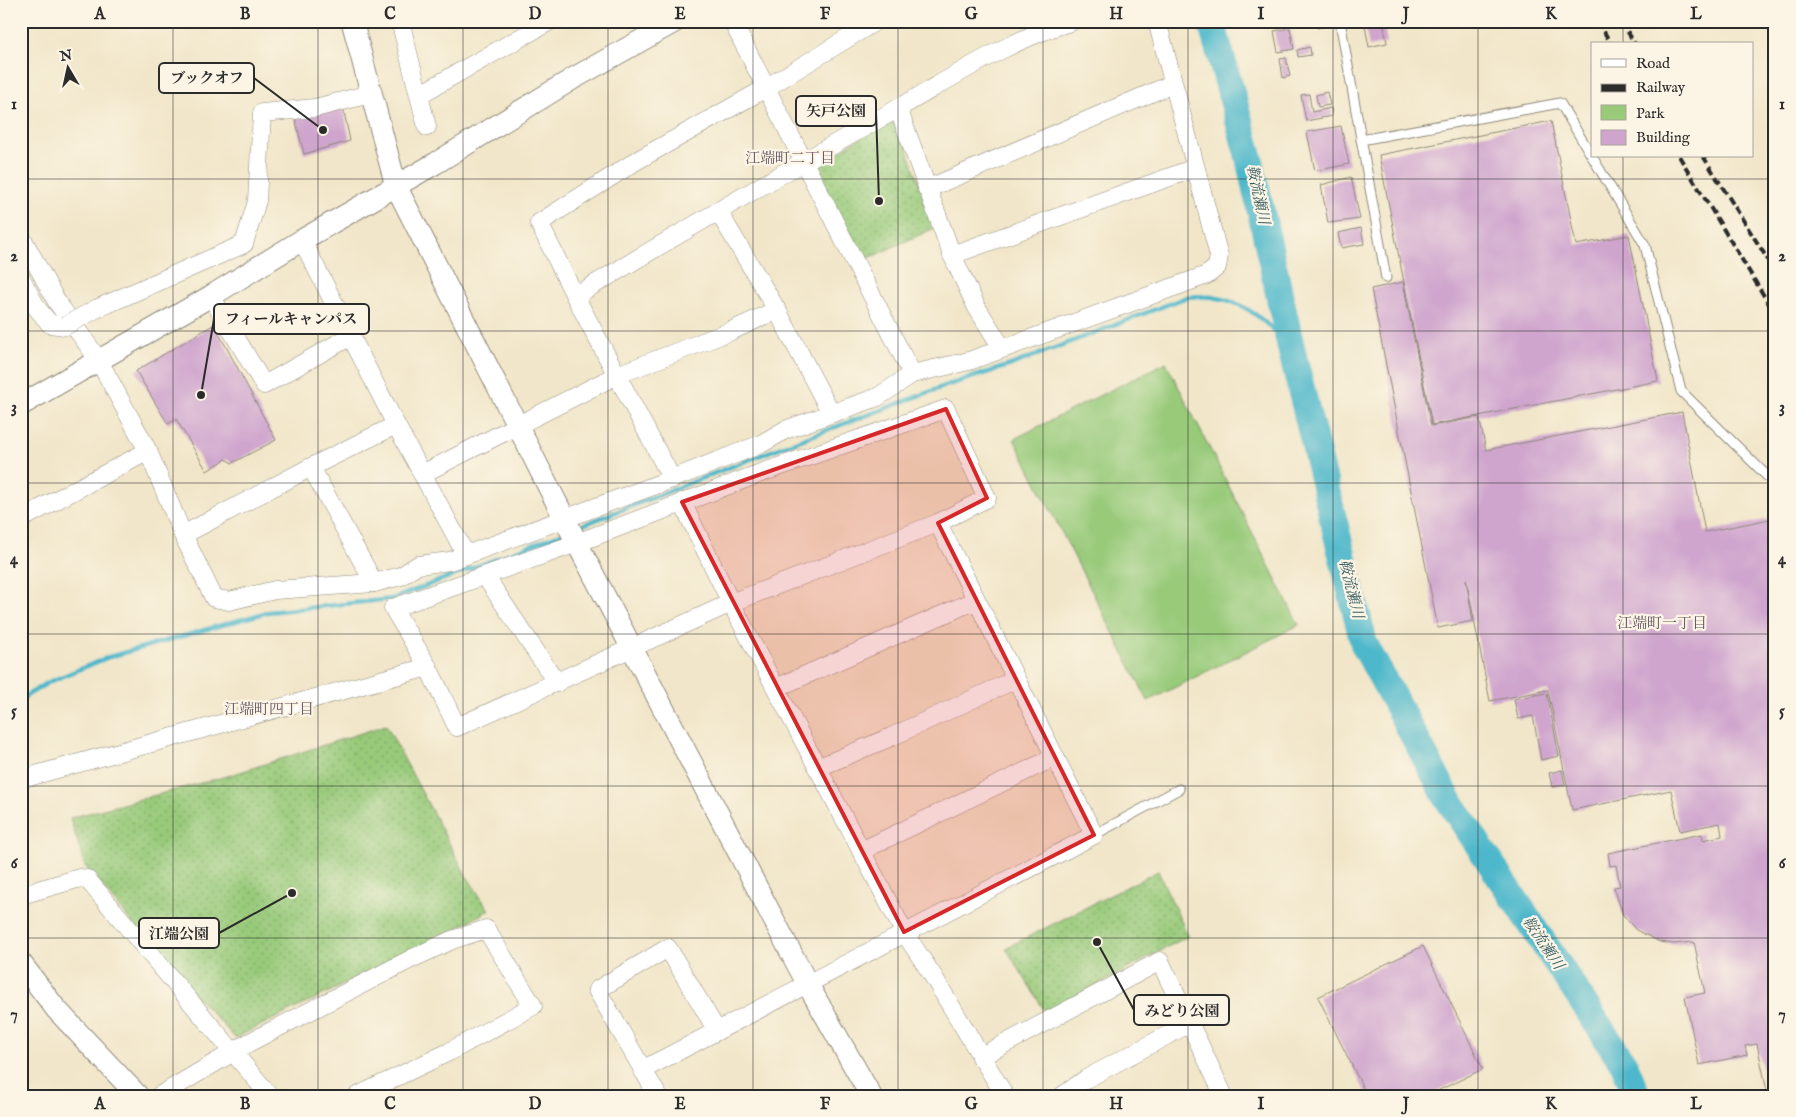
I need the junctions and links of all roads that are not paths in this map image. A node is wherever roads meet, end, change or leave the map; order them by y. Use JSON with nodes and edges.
{"nodes":[{"id":1,"x":352,"y":21,"type":"edge"},
{"id":2,"x":400,"y":21,"type":"edge"},
{"id":3,"x":550,"y":21,"type":"edge"},
{"id":4,"x":676,"y":21,"type":"edge"},
{"id":5,"x":732,"y":21,"type":"edge"},
{"id":6,"x":876,"y":21,"type":"edge"},
{"id":7,"x":1073,"y":21,"type":"edge"},
{"id":8,"x":1157,"y":21,"type":"edge"},
{"id":9,"x":1340,"y":21,"type":"edge"},
{"id":10,"x":1172,"y":84,"type":"junction"},
{"id":11,"x":766,"y":88,"type":"junction"},
{"id":12,"x":370,"y":94,"type":"junction"},
{"id":13,"x":898,"y":108,"type":"junction"},
{"id":14,"x":1361,"y":140,"type":"junction"},
{"id":15,"x":1591,"y":155,"type":"edge"},
{"id":16,"x":1593,"y":158,"type":"edge"},
{"id":17,"x":802,"y":162,"type":"junction"},
{"id":18,"x":1195,"y":168,"type":"junction"},
{"id":19,"x":396,"y":186,"type":"junction"},
{"id":20,"x":927,"y":189,"type":"junction"},
{"id":21,"x":718,"y":211,"type":"junction"},
{"id":22,"x":21,"y":236,"type":"edge"},
{"id":23,"x":302,"y":240,"type":"junction"},
{"id":24,"x":952,"y":255,"type":"junction"},
{"id":25,"x":21,"y":278,"type":"edge"},
{"id":26,"x":1386,"y":278,"type":"dead end"},
{"id":27,"x":211,"y":296,"type":"junction"},
{"id":28,"x":575,"y":296,"type":"junction"},
{"id":29,"x":777,"y":310,"type":"junction"},
{"id":30,"x":351,"y":336,"type":"junction"},
{"id":31,"x":1002,"y":348,"type":"junction"},
{"id":32,"x":98,"y":359,"type":"junction"},
{"id":33,"x":912,"y":374,"type":"junction"},
{"id":34,"x":617,"y":375,"type":"junction"},
{"id":35,"x":21,"y":405,"type":"edge"},
{"id":36,"x":831,"y":413,"type":"junction"},
{"id":37,"x":396,"y":425,"type":"junction"},
{"id":38,"x":518,"y":426,"type":"junction"},
{"id":39,"x":148,"y":451,"type":"junction"},
{"id":40,"x":311,"y":467,"type":"junction"},
{"id":41,"x":422,"y":474,"type":"junction"},
{"id":42,"x":672,"y":478,"type":"junction"},
{"id":43,"x":1775,"y":484,"type":"edge"},
{"id":44,"x":682,"y":502,"type":"junction"},
{"id":45,"x":21,"y":519,"type":"edge"},
{"id":46,"x":938,"y":523,"type":"junction"},
{"id":47,"x":571,"y":530,"type":"junction"},
{"id":48,"x":183,"y":535,"type":"junction"},
{"id":49,"x":466,"y":555,"type":"junction"},
{"id":50,"x":485,"y":576,"type":"junction"},
{"id":51,"x":374,"y":583,"type":"junction"},
{"id":52,"x":976,"y":600,"type":"junction"},
{"id":53,"x":731,"y":603,"type":"junction"},
{"id":54,"x":634,"y":648,"type":"junction"},
{"id":55,"x":428,"y":667,"type":"junction"},
{"id":56,"x":1016,"y":679,"type":"junction"},
{"id":57,"x":557,"y":683,"type":"junction"},
{"id":58,"x":776,"y":688,"type":"junction"},
{"id":59,"x":1055,"y":757,"type":"junction"},
{"id":60,"x":817,"y":768,"type":"junction"},
{"id":61,"x":21,"y":779,"type":"edge"},
{"id":62,"x":1179,"y":789,"type":"dead end"},
{"id":63,"x":1094,"y":835,"type":"junction"},
{"id":64,"x":861,"y":851,"type":"junction"},
{"id":65,"x":21,"y":895,"type":"edge"},
{"id":66,"x":904,"y":932,"type":"junction"},
{"id":67,"x":21,"y":963,"type":"edge"},
{"id":68,"x":808,"y":985,"type":"junction"},
{"id":69,"x":1190,"y":1023,"type":"junction"},
{"id":70,"x":717,"y":1031,"type":"junction"},
{"id":71,"x":234,"y":1053,"type":"junction"},
{"id":72,"x":980,"y":1057,"type":"junction"},
{"id":73,"x":642,"y":1070,"type":"junction"},
{"id":74,"x":138,"y":1096,"type":"edge"},
{"id":75,"x":159,"y":1096,"type":"edge"},
{"id":76,"x":270,"y":1096,"type":"edge"},
{"id":77,"x":357,"y":1096,"type":"edge"},
{"id":78,"x":658,"y":1096,"type":"edge"},
{"id":79,"x":871,"y":1096,"type":"edge"},
{"id":80,"x":1005,"y":1096,"type":"edge"},
{"id":81,"x":1062,"y":1096,"type":"edge"},
{"id":82,"x":1224,"y":1096,"type":"edge"}],
"edges":[{"from":1,"to":12,"type":"street"},
{"from":2,"to":3,"type":"street"},
{"from":4,"to":19,"type":"street"},
{"from":5,"to":11,"type":"street"},
{"from":6,"to":11,"type":"street"},
{"from":7,"to":13,"type":"street"},
{"from":8,"to":10,"type":"street"},
{"from":9,"to":14,"type":"lane"},
{"from":10,"to":18,"type":"street"},
{"from":10,"to":20,"type":"street"},
{"from":11,"to":17,"type":"street"},
{"from":11,"to":28,"type":"street"},
{"from":12,"to":19,"type":"street"},
{"from":12,"to":25,"type":"street","bridge":true},
{"from":13,"to":17,"type":"street"},
{"from":13,"to":20,"type":"street"},
{"from":14,"to":15,"type":"lane"},
{"from":14,"to":26,"type":"lane"},
{"from":16,"to":43,"type":"lane"},
{"from":17,"to":21,"type":"street"},
{"from":17,"to":33,"type":"street"},
{"from":18,"to":24,"type":"street"},
{"from":18,"to":31,"type":"street"},
{"from":19,"to":23,"type":"street"},
{"from":19,"to":38,"type":"street"},
{"from":20,"to":24,"type":"street"},
{"from":21,"to":28,"type":"street"},
{"from":21,"to":29,"type":"street"},
{"from":22,"to":32,"type":"street"},
{"from":23,"to":27,"type":"street"},
{"from":23,"to":30,"type":"street"},
{"from":24,"to":31,"type":"street"},
{"from":27,"to":30,"type":"street"},
{"from":27,"to":32,"type":"street"},
{"from":28,"to":34,"type":"street"},
{"from":29,"to":34,"type":"street"},
{"from":29,"to":36,"type":"street"},
{"from":30,"to":37,"type":"street"},
{"from":31,"to":33,"type":"street"},
{"from":32,"to":35,"type":"street"},
{"from":32,"to":39,"type":"street"},
{"from":33,"to":36,"type":"street"},
{"from":34,"to":38,"type":"street"},
{"from":34,"to":42,"type":"street"},
{"from":36,"to":42,"type":"street"},
{"from":37,"to":40,"type":"street"},
{"from":37,"to":41,"type":"street"},
{"from":38,"to":41,"type":"street"},
{"from":38,"to":47,"type":"street"},
{"from":39,"to":45,"type":"street"},
{"from":39,"to":48,"type":"street"},
{"from":40,"to":48,"type":"street"},
{"from":40,"to":51,"type":"street"},
{"from":41,"to":49,"type":"street"},
{"from":42,"to":47,"type":"street"},
{"from":44,"to":46,"type":"street"},
{"from":44,"to":47,"type":"street"},
{"from":44,"to":53,"type":"street"},
{"from":46,"to":52,"type":"street"},
{"from":46,"to":53,"type":"street"},
{"from":47,"to":49,"type":"street"},
{"from":47,"to":50,"type":"street"},
{"from":47,"to":54,"type":"street"},
{"from":48,"to":51,"type":"street"},
{"from":49,"to":51,"type":"street"},
{"from":50,"to":55,"type":"street"},
{"from":50,"to":57,"type":"street"},
{"from":52,"to":56,"type":"street"},
{"from":52,"to":58,"type":"street"},
{"from":53,"to":54,"type":"street"},
{"from":53,"to":58,"type":"street"},
{"from":54,"to":57,"type":"street"},
{"from":54,"to":68,"type":"street"},
{"from":55,"to":57,"type":"street"},
{"from":55,"to":61,"type":"street"},
{"from":56,"to":59,"type":"street"},
{"from":56,"to":60,"type":"street"},
{"from":58,"to":60,"type":"street"},
{"from":59,"to":63,"type":"street"},
{"from":59,"to":64,"type":"street"},
{"from":60,"to":64,"type":"street"},
{"from":62,"to":63,"type":"lane"},
{"from":63,"to":66,"type":"street"},
{"from":64,"to":66,"type":"street"},
{"from":65,"to":71,"type":"street"},
{"from":66,"to":68,"type":"street"},
{"from":66,"to":72,"type":"street"},
{"from":67,"to":74,"type":"street"},
{"from":68,"to":70,"type":"street"},
{"from":68,"to":79,"type":"street"},
{"from":69,"to":72,"type":"street"},
{"from":69,"to":81,"type":"street"},
{"from":69,"to":82,"type":"street"},
{"from":70,"to":73,"type":"street"},
{"from":70,"to":73,"type":"street"},
{"from":71,"to":75,"type":"street"},
{"from":71,"to":76,"type":"street"},
{"from":71,"to":77,"type":"street"},
{"from":72,"to":80,"type":"street"},
{"from":73,"to":78,"type":"street"}]}
